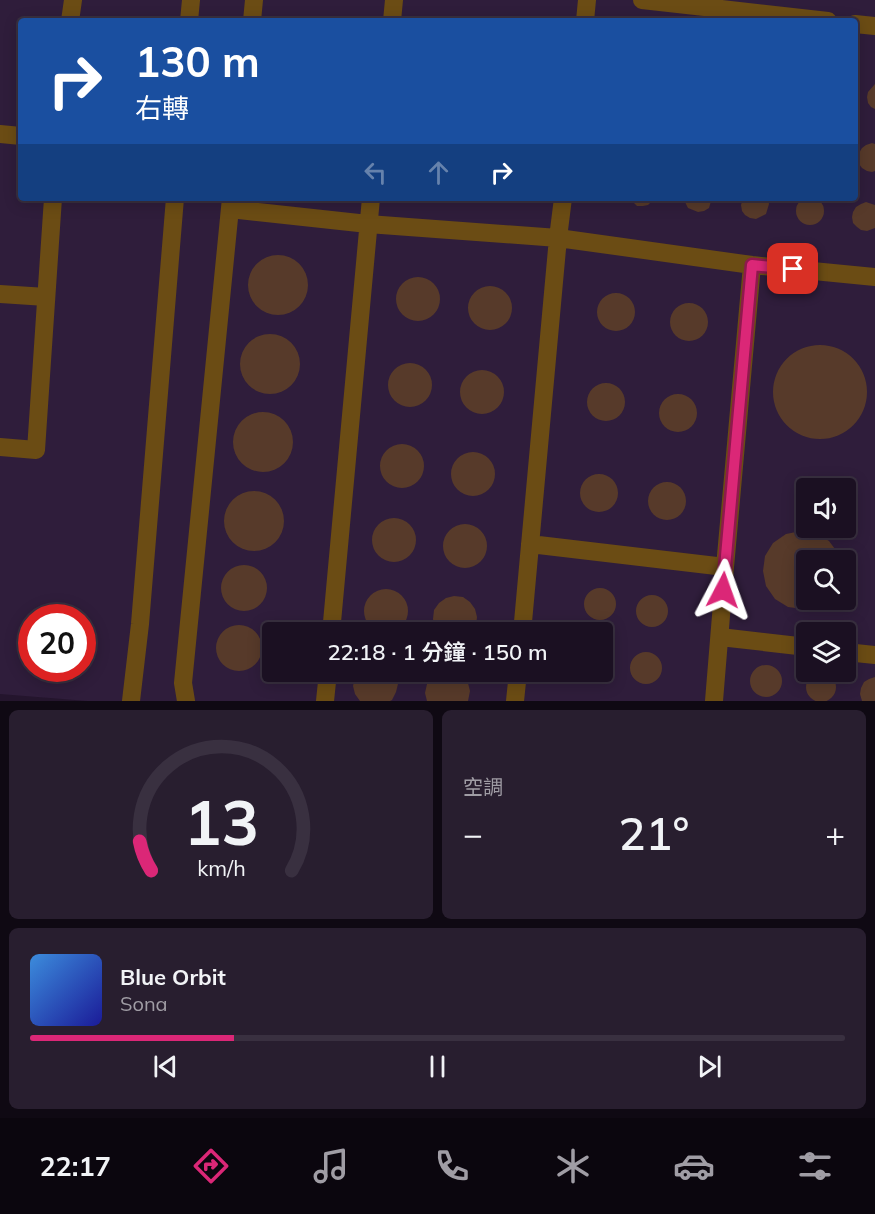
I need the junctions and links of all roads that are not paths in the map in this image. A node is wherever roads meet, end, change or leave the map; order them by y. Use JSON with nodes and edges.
{"nodes":[{"id":1,"x":73,"y":0,"type":"edge"},
{"id":2,"x":191,"y":0,"type":"edge"},
{"id":3,"x":254,"y":0,"type":"edge"},
{"id":4,"x":394,"y":0,"type":"edge"},
{"id":5,"x":587,"y":0,"type":"edge"},
{"id":6,"x":642,"y":0,"type":"edge"},
{"id":7,"x":70,"y":18,"type":"edge"},
{"id":8,"x":189,"y":18,"type":"edge"},
{"id":9,"x":252,"y":18,"type":"edge"},
{"id":10,"x":392,"y":18,"type":"edge"},
{"id":11,"x":585,"y":18,"type":"edge"},
{"id":12,"x":801,"y":18,"type":"edge"},
{"id":13,"x":858,"y":24,"type":"edge"},
{"id":14,"x":875,"y":26,"type":"edge"},
{"id":15,"x":0,"y":134,"type":"edge"},
{"id":16,"x":18,"y":136,"type":"edge"},
{"id":17,"x":53,"y":201,"type":"edge"},
{"id":18,"x":175,"y":201,"type":"edge"},
{"id":19,"x":371,"y":201,"type":"edge"},
{"id":20,"x":563,"y":201,"type":"edge"},
{"id":21,"x":231,"y":203,"type":"edge"},
{"id":22,"x":368,"y":224,"type":"junction"},
{"id":23,"x":558,"y":238,"type":"junction"},
{"id":24,"x":752,"y":265,"type":"junction"},
{"id":25,"x":875,"y":277,"type":"edge"},
{"id":26,"x":0,"y":294,"type":"edge"},
{"id":27,"x":46,"y":297,"type":"junction"},
{"id":28,"x":0,"y":447,"type":"edge"},
{"id":29,"x":530,"y":544,"type":"junction"},
{"id":30,"x":724,"y":567,"type":"junction"},
{"id":31,"x":332,"y":622,"type":"edge"},
{"id":32,"x":523,"y":622,"type":"edge"},
{"id":33,"x":720,"y":637,"type":"junction"},
{"id":34,"x":796,"y":646,"type":"edge"},
{"id":35,"x":856,"y":653,"type":"edge"},
{"id":36,"x":875,"y":656,"type":"edge"},
{"id":37,"x":327,"y":682,"type":"edge"},
{"id":38,"x":517,"y":682,"type":"edge"},
{"id":39,"x":131,"y":701,"type":"edge"},
{"id":40,"x":186,"y":701,"type":"edge"},
{"id":41,"x":325,"y":701,"type":"edge"},
{"id":42,"x":515,"y":701,"type":"edge"},
{"id":43,"x":714,"y":701,"type":"edge"}],
"edges":[{"from":1,"to":7,"type":"lane"},
{"from":2,"to":8,"type":"lane"},
{"from":3,"to":9,"type":"lane"},
{"from":4,"to":10,"type":"lane"},
{"from":5,"to":11,"type":"lane"},
{"from":6,"to":12,"type":"lane"},
{"from":13,"to":14,"type":"lane"},
{"from":15,"to":16,"type":"lane"},
{"from":17,"to":27,"type":"lane"},
{"from":18,"to":39,"type":"lane"},
{"from":19,"to":22,"type":"lane"},
{"from":20,"to":23,"type":"lane"},
{"from":21,"to":22,"type":"lane"},
{"from":21,"to":40,"type":"lane"},
{"from":22,"to":23,"type":"lane"},
{"from":22,"to":31,"type":"lane"},
{"from":23,"to":24,"type":"lane"},
{"from":23,"to":29,"type":"lane"},
{"from":24,"to":25,"type":"lane"},
{"from":24,"to":30,"type":"lane"},
{"from":26,"to":27,"type":"lane"},
{"from":27,"to":28,"type":"lane"},
{"from":29,"to":30,"type":"lane"},
{"from":29,"to":32,"type":"lane"},
{"from":30,"to":33,"type":"lane"},
{"from":33,"to":34,"type":"lane"},
{"from":33,"to":43,"type":"lane"},
{"from":35,"to":36,"type":"lane"},
{"from":37,"to":41,"type":"lane"},
{"from":38,"to":42,"type":"lane"}]}
